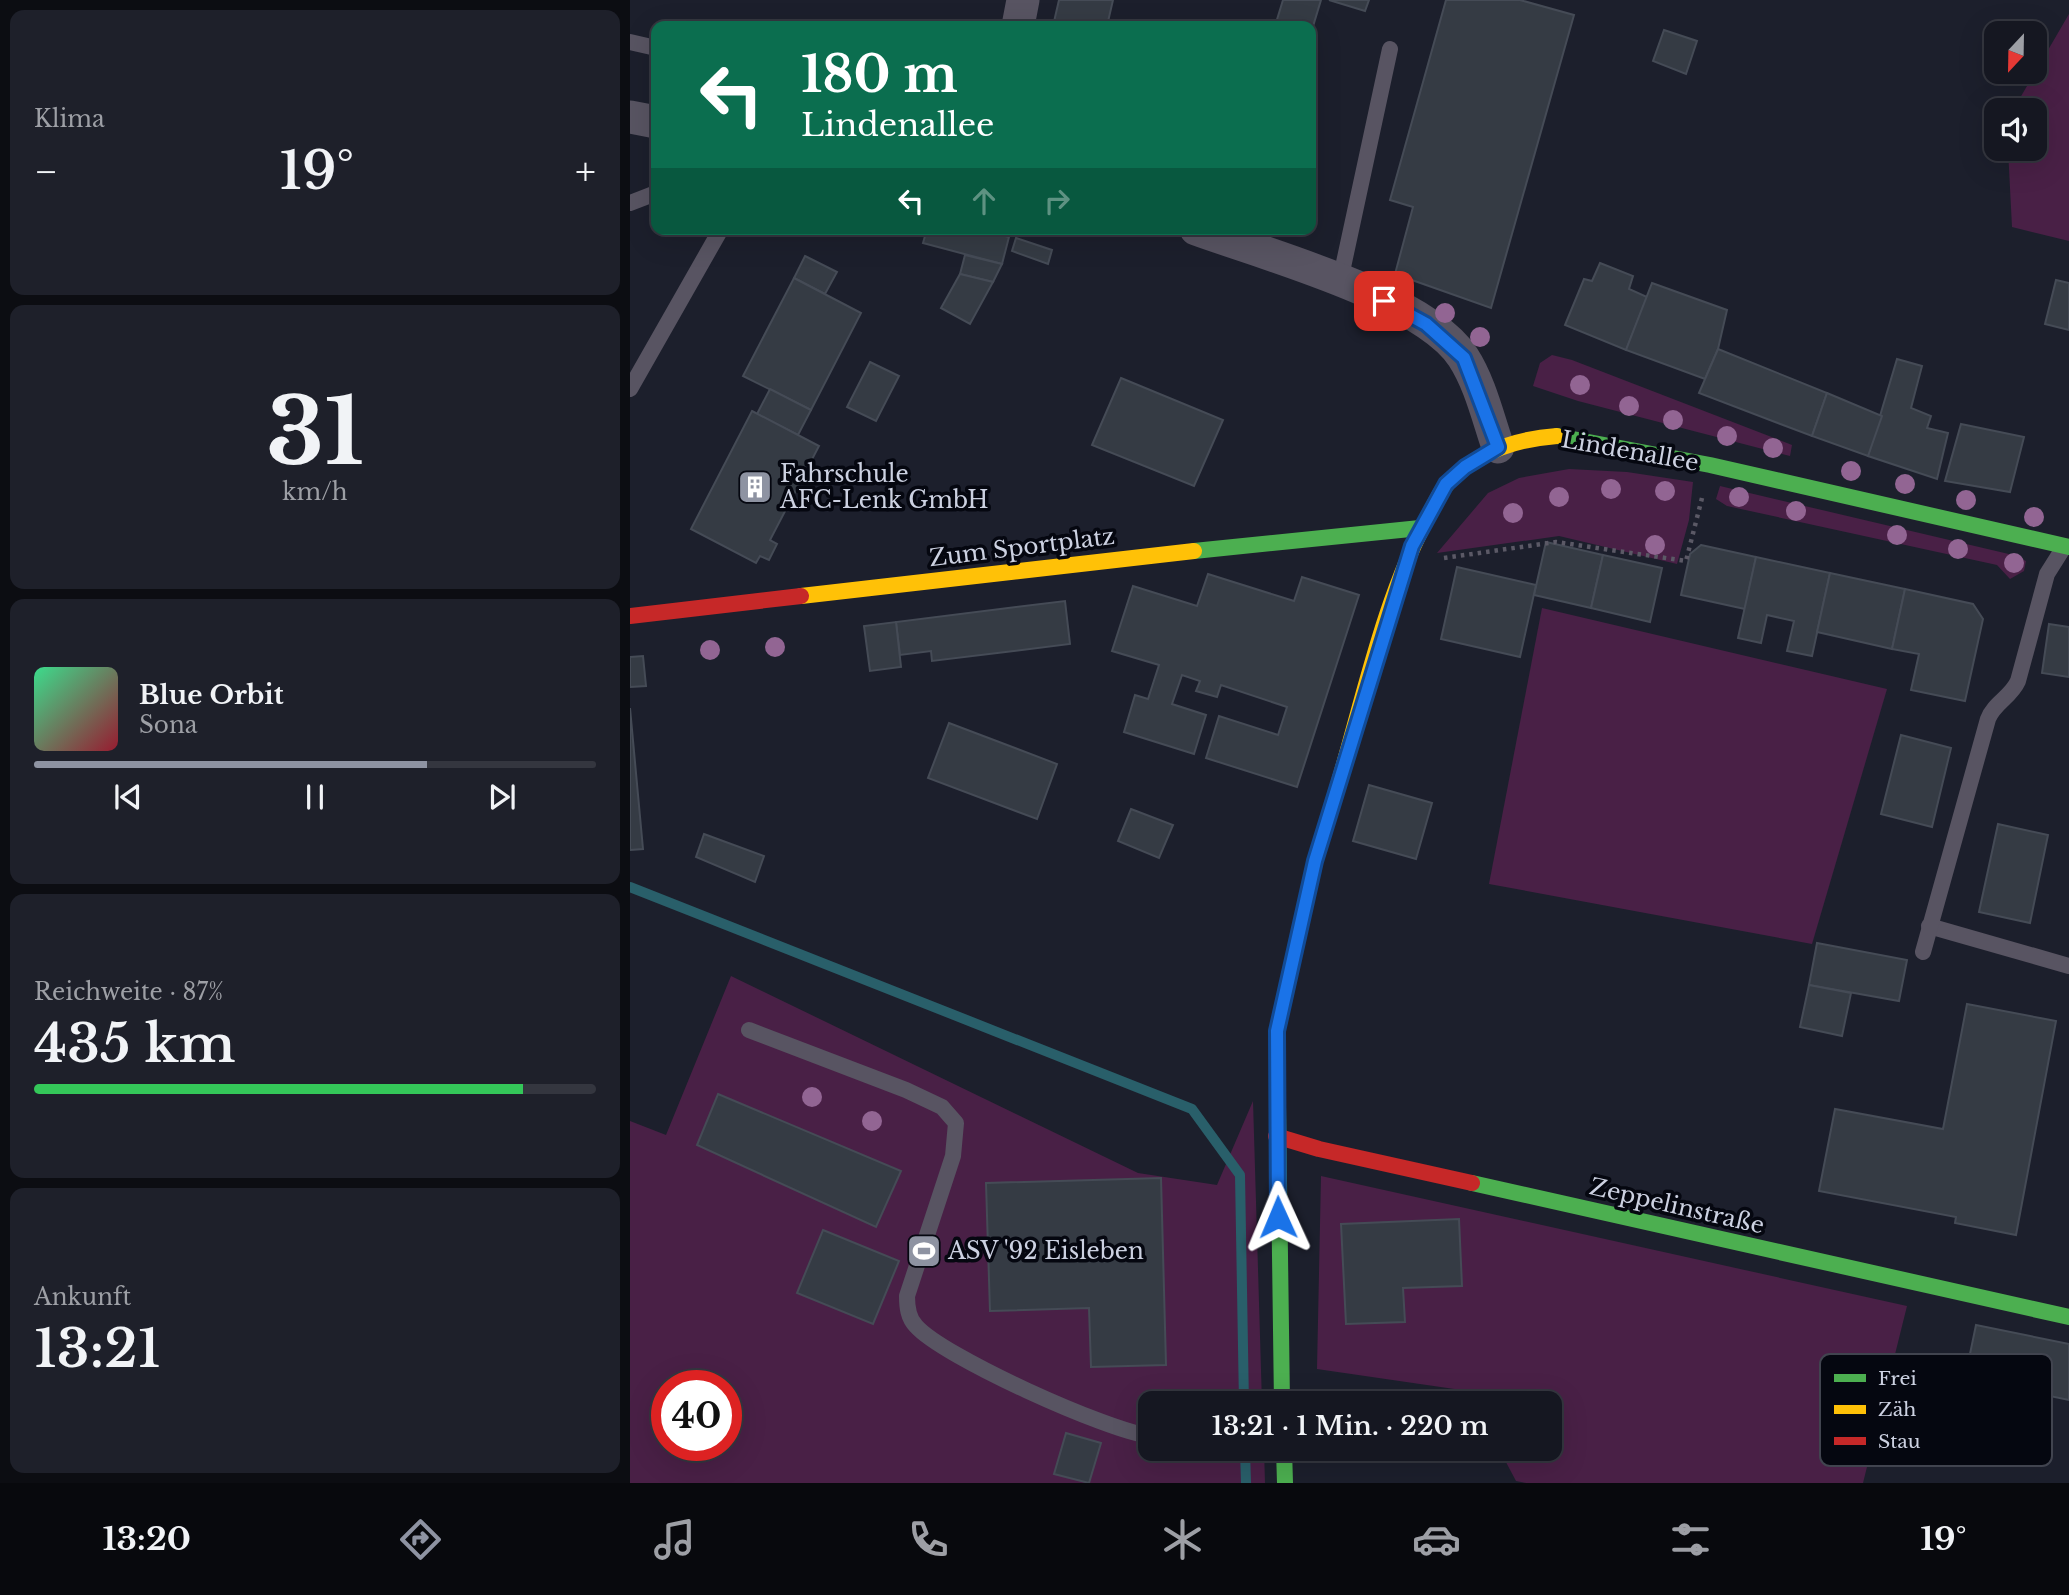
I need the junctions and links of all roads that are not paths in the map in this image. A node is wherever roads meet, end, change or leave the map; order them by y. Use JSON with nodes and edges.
{"nodes":[{"id":1,"x":1023,"y":0,"type":"edge"},
{"id":2,"x":1019,"y":21,"type":"edge"},
{"id":3,"x":630,"y":42,"type":"edge"},
{"id":4,"x":651,"y":47,"type":"edge"},
{"id":5,"x":1390,"y":49,"type":"dead end"},
{"id":6,"x":630,"y":117,"type":"edge"},
{"id":7,"x":651,"y":121,"type":"edge"},
{"id":8,"x":651,"y":195,"type":"edge"},
{"id":9,"x":630,"y":203,"type":"edge"},
{"id":10,"x":718,"y":235,"type":"edge"},
{"id":11,"x":1213,"y":235,"type":"edge"},
{"id":12,"x":1340,"y":281,"type":"junction"},
{"id":13,"x":630,"y":390,"type":"edge"},
{"id":14,"x":1498,"y":447,"type":"junction"},
{"id":15,"x":1420,"y":528,"type":"junction"},
{"id":16,"x":2068,"y":544,"type":"edge"},
{"id":17,"x":630,"y":616,"type":"edge"},
{"id":18,"x":1929,"y":926,"type":"junction"},
{"id":19,"x":1923,"y":952,"type":"dead end"},
{"id":20,"x":2069,"y":966,"type":"edge"},
{"id":21,"x":749,"y":1030,"type":"dead end"},
{"id":22,"x":1276,"y":1136,"type":"junction"},
{"id":23,"x":2069,"y":1317,"type":"edge"},
{"id":24,"x":1283,"y":1391,"type":"edge"},
{"id":25,"x":1138,"y":1433,"type":"edge"},
{"id":26,"x":1284,"y":1461,"type":"edge"},
{"id":27,"x":1285,"y":1483,"type":"edge"}],
"edges":[{"from":1,"to":2,"type":"street"},
{"from":3,"to":4,"type":"lane"},
{"from":5,"to":12,"type":"lane"},
{"from":6,"to":7,"type":"street"},
{"from":8,"to":9,"type":"lane"},
{"from":10,"to":13,"type":"lane"},
{"from":11,"to":12,"type":"street"},
{"from":12,"to":14,"type":"street"},
{"from":14,"to":15,"type":"street","name":"Lindenallee"},
{"from":14,"to":16,"type":"street","name":"Lindenallee"},
{"from":15,"to":17,"type":"street","name":"Zum Sportplatz"},
{"from":15,"to":22,"type":"street","name":"Lindenallee"},
{"from":16,"to":18,"type":"lane","name":"Lindenallee"},
{"from":18,"to":19,"type":"lane","name":"Lindenallee"},
{"from":18,"to":20,"type":"lane"},
{"from":21,"to":25,"type":"lane"},
{"from":22,"to":23,"type":"street","name":"Zeppelinstraße"},
{"from":22,"to":24,"type":"street","name":"Lindenallee"},
{"from":26,"to":27,"type":"street"}]}
